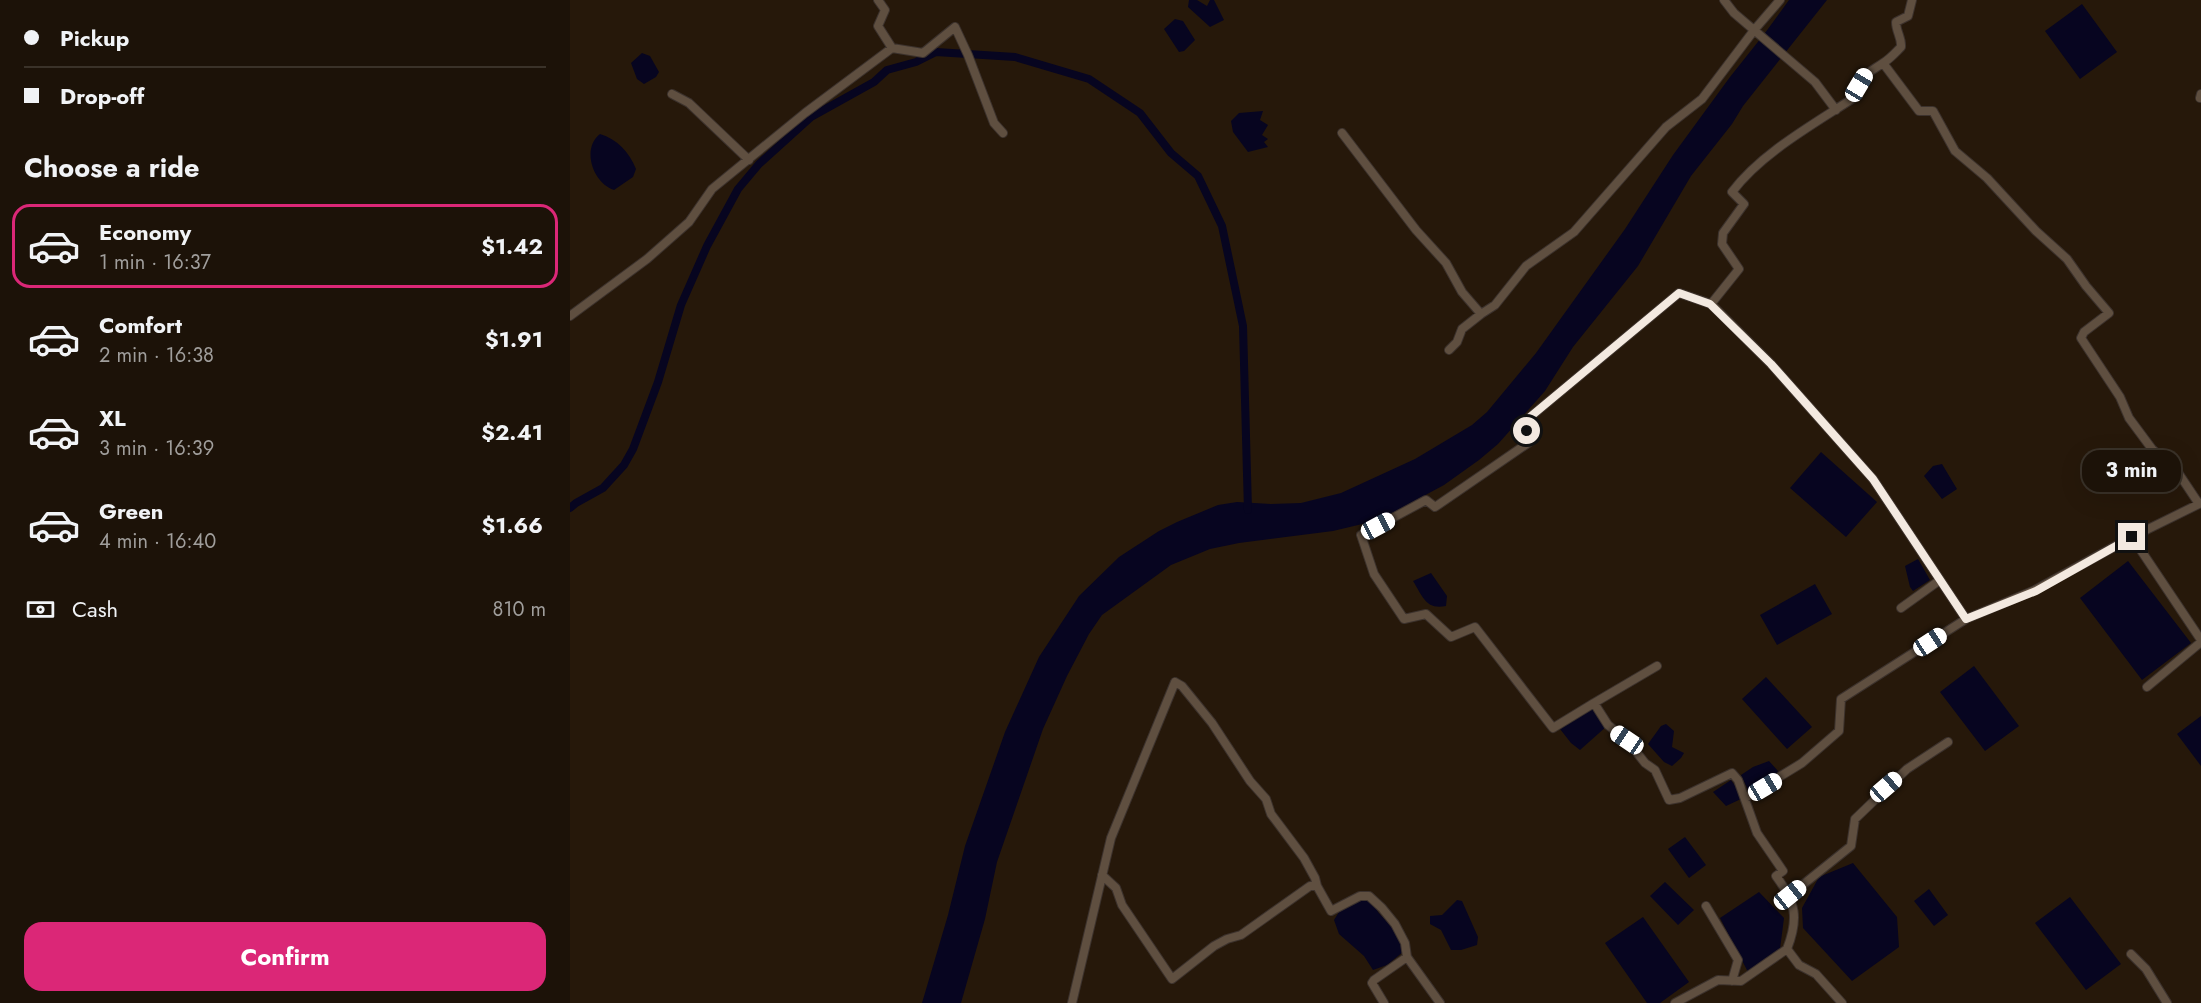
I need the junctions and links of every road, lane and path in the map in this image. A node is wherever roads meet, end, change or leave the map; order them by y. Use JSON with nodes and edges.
{"nodes":[{"id":1,"x":878,"y":0,"type":"edge"},
{"id":2,"x":1724,"y":0,"type":"edge"},
{"id":3,"x":1780,"y":0,"type":"edge"},
{"id":4,"x":1912,"y":0,"type":"edge"},
{"id":5,"x":1756,"y":31,"type":"junction"},
{"id":6,"x":892,"y":48,"type":"junction"},
{"id":7,"x":1883,"y":63,"type":"junction"},
{"id":8,"x":672,"y":94,"type":"dead end"},
{"id":9,"x":1836,"y":110,"type":"junction"},
{"id":10,"x":1003,"y":133,"type":"dead end"},
{"id":11,"x":1342,"y":133,"type":"dead end"},
{"id":12,"x":749,"y":159,"type":"junction"},
{"id":13,"x":1710,"y":304,"type":"junction"},
{"id":14,"x":1481,"y":314,"type":"junction"},
{"id":15,"x":570,"y":316,"type":"edge"},
{"id":16,"x":1449,"y":350,"type":"dead end"},
{"id":17,"x":2200,"y":503,"type":"edge"},
{"id":18,"x":2132,"y":537,"type":"junction"},
{"id":19,"x":1940,"y":580,"type":"junction"},
{"id":20,"x":1902,"y":608,"type":"dead end"},
{"id":21,"x":1966,"y":619,"type":"junction"},
{"id":22,"x":2201,"y":641,"type":"edge"},
{"id":23,"x":1657,"y":666,"type":"dead end"},
{"id":24,"x":2147,"y":687,"type":"dead end"},
{"id":25,"x":1594,"y":704,"type":"junction"},
{"id":26,"x":1948,"y":742,"type":"dead end"},
{"id":27,"x":1745,"y":798,"type":"junction"},
{"id":28,"x":1102,"y":875,"type":"junction"},
{"id":29,"x":1317,"y":886,"type":"junction"},
{"id":30,"x":1790,"y":895,"type":"junction"},
{"id":31,"x":1706,"y":906,"type":"dead end"},
{"id":32,"x":1787,"y":949,"type":"junction"},
{"id":33,"x":2131,"y":954,"type":"dead end"},
{"id":34,"x":1407,"y":957,"type":"junction"},
{"id":35,"x":1732,"y":981,"type":"junction"},
{"id":36,"x":1072,"y":1003,"type":"edge"},
{"id":37,"x":1384,"y":1003,"type":"edge"},
{"id":38,"x":1440,"y":1003,"type":"edge"},
{"id":39,"x":1676,"y":1003,"type":"edge"},
{"id":40,"x":1842,"y":1003,"type":"edge"},
{"id":41,"x":2167,"y":1003,"type":"edge"}],
"edges":[{"from":1,"to":6,"type":"street"},
{"from":2,"to":5,"type":"street"},
{"from":3,"to":5,"type":"street"},
{"from":4,"to":7,"type":"street"},
{"from":5,"to":9,"type":"street"},
{"from":5,"to":14,"type":"street"},
{"from":6,"to":10,"type":"street"},
{"from":6,"to":12,"type":"street"},
{"from":7,"to":9,"type":"street"},
{"from":7,"to":17,"type":"street"},
{"from":8,"to":12,"type":"street"},
{"from":9,"to":13,"type":"street"},
{"from":11,"to":14,"type":"street"},
{"from":12,"to":15,"type":"street"},
{"from":13,"to":19,"type":"street"},
{"from":13,"to":25,"type":"street"},
{"from":14,"to":16,"type":"street"},
{"from":17,"to":18,"type":"street"},
{"from":18,"to":21,"type":"street"},
{"from":18,"to":22,"type":"street"},
{"from":19,"to":20,"type":"street"},
{"from":19,"to":21,"type":"street"},
{"from":21,"to":27,"type":"street"},
{"from":22,"to":24,"type":"street"},
{"from":23,"to":25,"type":"street"},
{"from":25,"to":27,"type":"street"},
{"from":26,"to":30,"type":"street"},
{"from":27,"to":30,"type":"street"},
{"from":28,"to":29,"type":"street"},
{"from":28,"to":29,"type":"street"},
{"from":28,"to":36,"type":"street"},
{"from":29,"to":34,"type":"street"},
{"from":30,"to":32,"type":"street"},
{"from":31,"to":35,"type":"street"},
{"from":32,"to":35,"type":"street"},
{"from":32,"to":40,"type":"street"},
{"from":33,"to":41,"type":"street"},
{"from":34,"to":37,"type":"street"},
{"from":34,"to":38,"type":"street"},
{"from":35,"to":39,"type":"street"}]}
